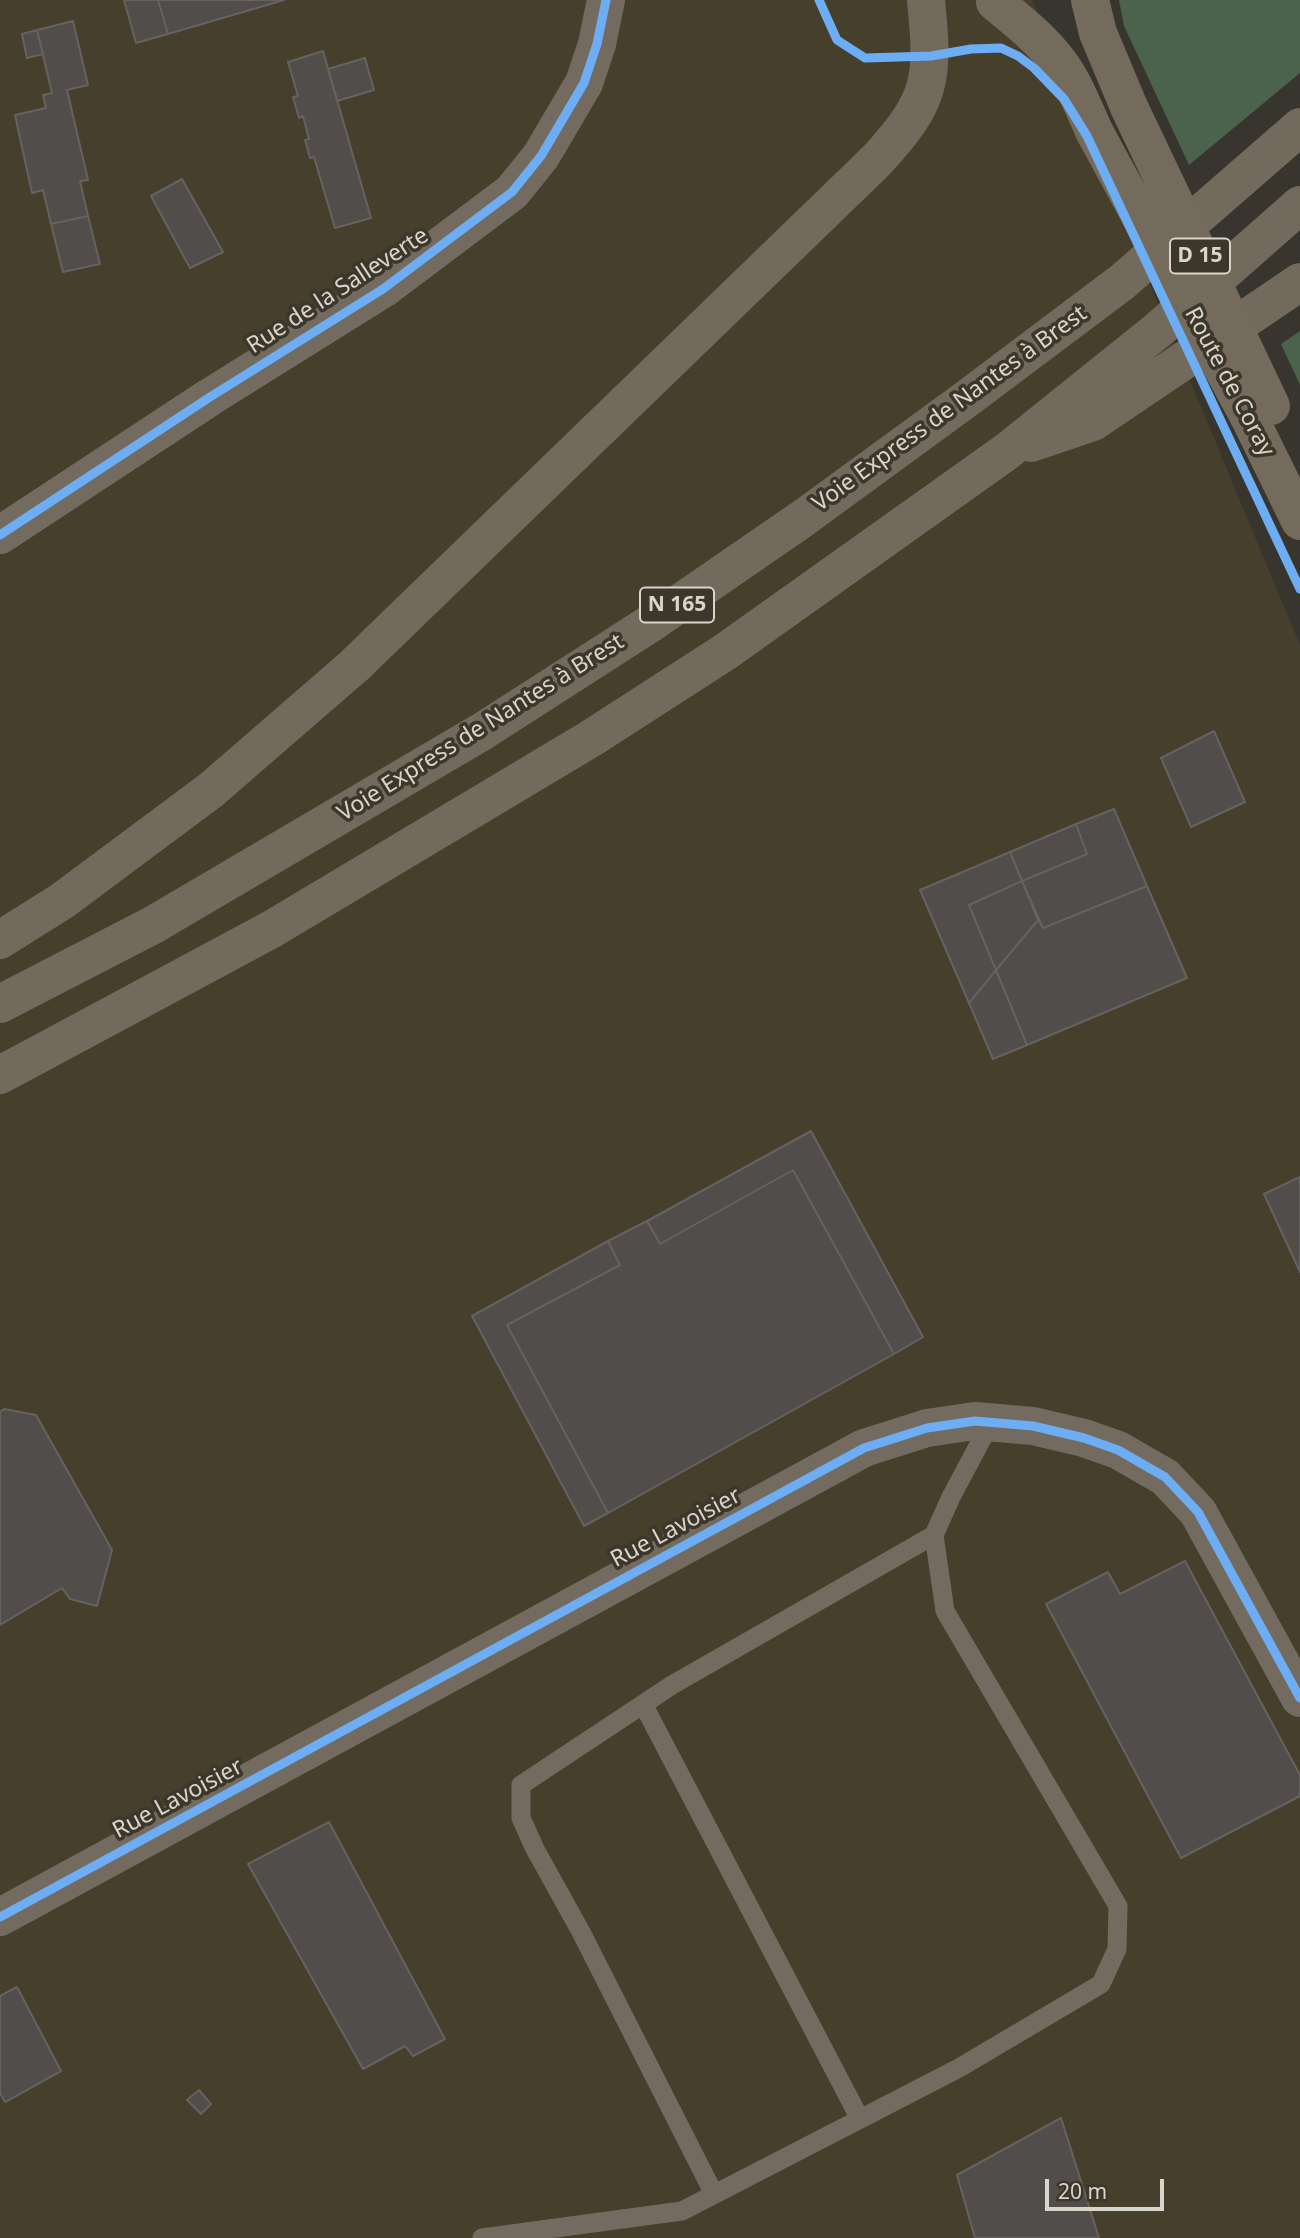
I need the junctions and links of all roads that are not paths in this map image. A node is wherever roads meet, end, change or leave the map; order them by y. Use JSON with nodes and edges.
{"nodes":[{"id":1,"x":606,"y":0,"type":"edge"},
{"id":2,"x":926,"y":0,"type":"edge"},
{"id":3,"x":1090,"y":0,"type":"edge"},
{"id":4,"x":996,"y":1,"type":"edge"},
{"id":5,"x":1300,"y":127,"type":"edge"},
{"id":6,"x":1300,"y":205,"type":"edge"},
{"id":7,"x":1300,"y":282,"type":"edge"},
{"id":8,"x":1260,"y":411,"type":"junction"},
{"id":9,"x":1006,"y":452,"type":"junction"},
{"id":10,"x":1300,"y":466,"type":"edge"},
{"id":11,"x":1300,"y":521,"type":"edge"},
{"id":12,"x":0,"y":535,"type":"edge"},
{"id":13,"x":0,"y":940,"type":"edge"},
{"id":14,"x":0,"y":1004,"type":"edge"},
{"id":15,"x":0,"y":1075,"type":"edge"},
{"id":16,"x":991,"y":1422,"type":"junction"},
{"id":17,"x":934,"y":1535,"type":"junction"},
{"id":18,"x":1300,"y":1699,"type":"edge"},
{"id":19,"x":643,"y":1704,"type":"junction"},
{"id":20,"x":0,"y":1917,"type":"edge"},
{"id":21,"x":860,"y":2119,"type":"junction"},
{"id":22,"x":714,"y":2194,"type":"junction"},
{"id":23,"x":482,"y":2238,"type":"edge"}],
"edges":[{"from":1,"to":12,"type":"street","name":"Rue de la Salleverte"},
{"from":2,"to":13,"type":"highway"},
{"from":3,"to":8,"type":"main road","name":"Route de Coray","number":"D 15","bridge":true},
{"from":4,"to":8,"type":"main road","name":"Route de Coray","number":"D 15","bridge":true},
{"from":5,"to":14,"type":"highway","name":"Voie Express de Nantes à Brest","number":"N 165"},
{"from":6,"to":9,"type":"highway","number":"N 165"},
{"from":7,"to":9,"type":"highway"},
{"from":8,"to":10,"type":"main road","name":"Route de Coray","number":"D 15"},
{"from":8,"to":11,"type":"main road","name":"Route de Coray","number":"D 15"},
{"from":9,"to":15,"type":"highway","number":"N 165"},
{"from":16,"to":17,"type":"lane"},
{"from":16,"to":18,"type":"street","name":"Rue Lavoisier"},
{"from":16,"to":20,"type":"street","name":"Rue Lavoisier"},
{"from":17,"to":19,"type":"lane"},
{"from":17,"to":21,"type":"lane"},
{"from":19,"to":21,"type":"lane"},
{"from":19,"to":22,"type":"lane"},
{"from":21,"to":22,"type":"lane"},
{"from":22,"to":23,"type":"lane"}]}
